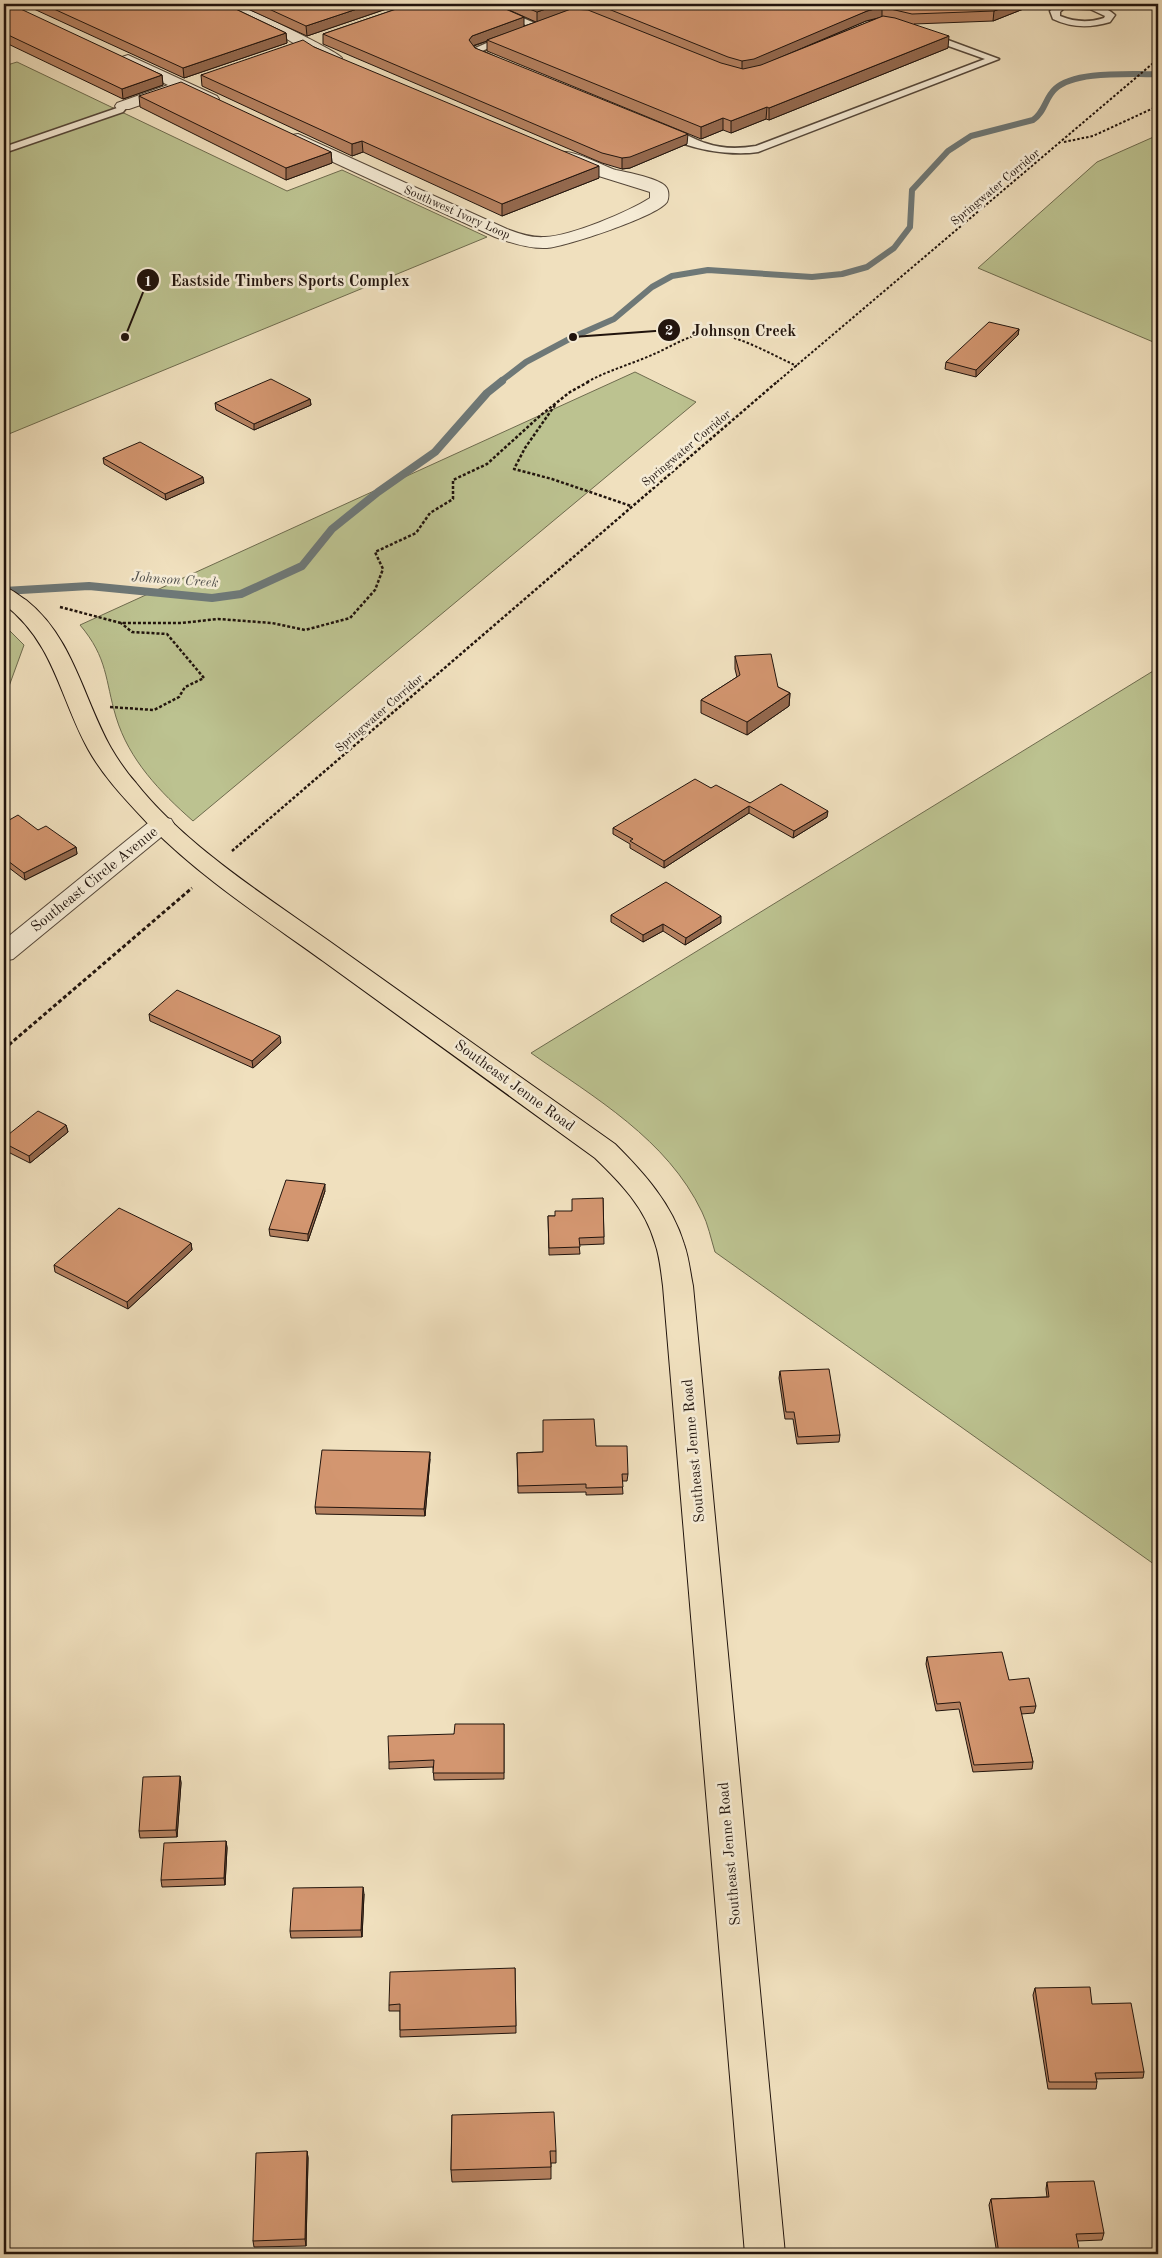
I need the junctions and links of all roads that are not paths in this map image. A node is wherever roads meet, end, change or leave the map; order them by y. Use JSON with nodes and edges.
{"nodes":[{"id":1,"x":221,"y":4,"type":"edge"},
{"id":2,"x":483,"y":4,"type":"edge"},
{"id":3,"x":1059,"y":5,"type":"edge"},
{"id":4,"x":562,"y":18,"type":"edge"},
{"id":5,"x":537,"y":27,"type":"junction"},
{"id":6,"x":923,"y":34,"type":"edge"},
{"id":7,"x":323,"y":37,"type":"edge"},
{"id":8,"x":305,"y":44,"type":"junction"},
{"id":9,"x":286,"y":50,"type":"edge"},
{"id":10,"x":112,"y":53,"type":"edge"},
{"id":11,"x":346,"y":63,"type":"edge"},
{"id":12,"x":505,"y":65,"type":"edge"},
{"id":13,"x":202,"y":79,"type":"edge"},
{"id":14,"x":183,"y":86,"type":"junction"},
{"id":15,"x":124,"y":106,"type":"joint"},
{"id":16,"x":229,"y":107,"type":"edge"},
{"id":17,"x":657,"y":128,"type":"edge"},
{"id":18,"x":284,"y":132,"type":"edge"},
{"id":19,"x":4,"y":150,"type":"edge"},
{"id":20,"x":550,"y":150,"type":"edge"},
{"id":21,"x":4,"y":594,"type":"edge"},
{"id":22,"x":162,"y":824,"type":"junction"},
{"id":23,"x":4,"y":953,"type":"edge"},
{"id":24,"x":765,"y":2254,"type":"edge"}],
"edges":[{"from":1,"to":8,"type":"street"},
{"from":2,"to":5,"type":"lane"},
{"from":3,"to":3,"type":"lane"},
{"from":4,"to":5,"type":"lane"},
{"from":5,"to":12,"type":"lane"},
{"from":6,"to":17,"type":"lane"},
{"from":7,"to":8,"type":"street"},
{"from":8,"to":9,"type":"street"},
{"from":8,"to":11,"type":"street"},
{"from":10,"to":14,"type":"street"},
{"from":13,"to":14,"type":"street"},
{"from":14,"to":15,"type":"street"},
{"from":14,"to":16,"type":"street"},
{"from":15,"to":19,"type":"lane"},
{"from":18,"to":20,"type":"street","name":"Southwest Ivory Loop"},
{"from":21,"to":22,"type":"main road","name":"Southeast Jenne Road"},
{"from":22,"to":23,"type":"street","name":"Southeast Circle Avenue"},
{"from":22,"to":24,"type":"main road","name":"Southeast Jenne Road"}]}
